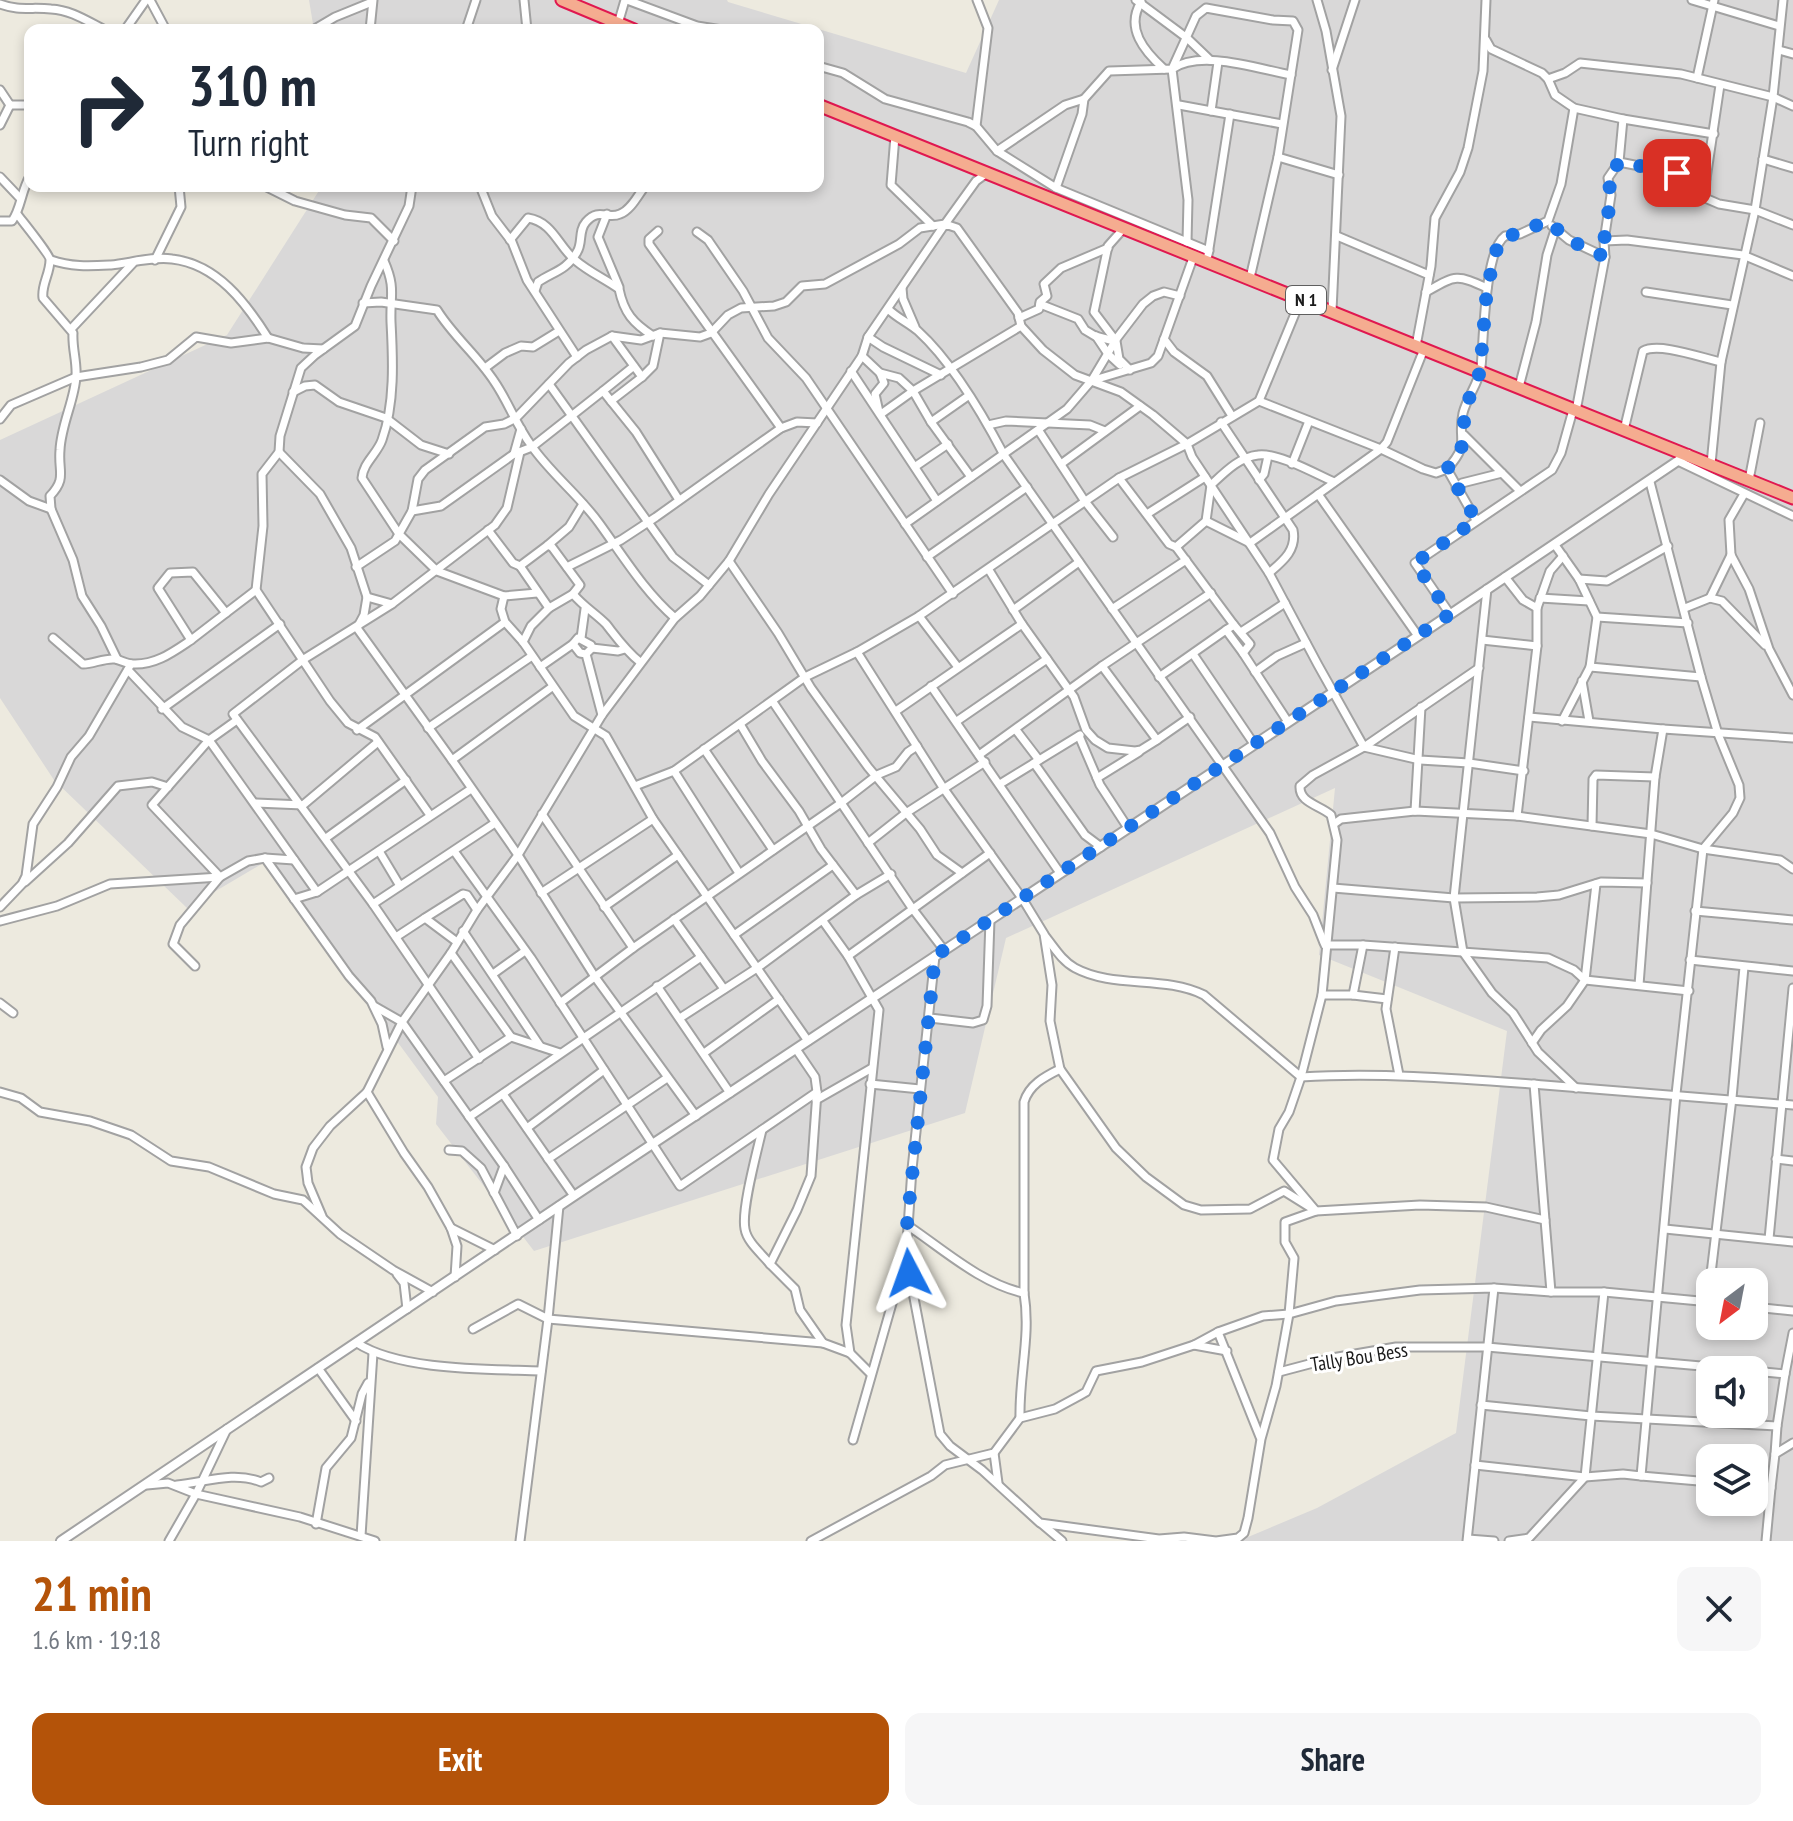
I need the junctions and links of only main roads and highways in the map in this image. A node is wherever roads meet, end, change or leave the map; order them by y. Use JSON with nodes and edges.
{"nodes":[{"id":1,"x":562,"y":0,"type":"edge"},
{"id":2,"x":618,"y":24,"type":"edge"},
{"id":3,"x":824,"y":107,"type":"edge"},
{"id":4,"x":1793,"y":498,"type":"edge"}],
"edges":[{"from":1,"to":2,"type":"highway"},
{"from":3,"to":4,"type":"highway","number":"N 1"}]}
